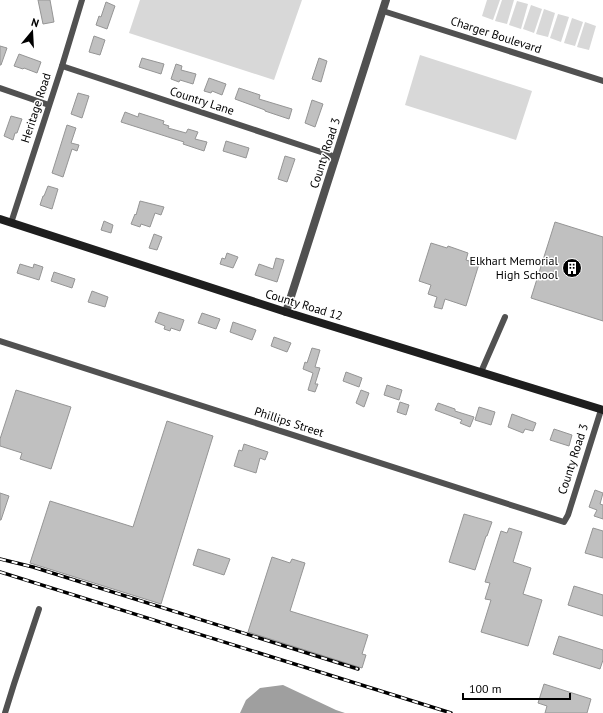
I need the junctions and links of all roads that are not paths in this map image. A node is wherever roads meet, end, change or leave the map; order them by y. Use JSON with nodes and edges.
{"nodes":[{"id":1,"x":82,"y":0,"type":"edge"},
{"id":2,"x":386,"y":0,"type":"edge"},
{"id":3,"x":383,"y":11,"type":"junction"},
{"id":4,"x":62,"y":66,"type":"junction"},
{"id":5,"x":603,"y":81,"type":"edge"},
{"id":6,"x":0,"y":88,"type":"edge"},
{"id":7,"x":49,"y":105,"type":"junction"},
{"id":8,"x":336,"y":157,"type":"junction"},
{"id":9,"x":0,"y":219,"type":"edge"},
{"id":10,"x":11,"y":223,"type":"junction"},
{"id":11,"x":286,"y":312,"type":"junction"},
{"id":12,"x":505,"y":317,"type":"dead end"},
{"id":13,"x":0,"y":341,"type":"edge"},
{"id":14,"x":481,"y":372,"type":"junction"},
{"id":15,"x":602,"y":410,"type":"edge"},
{"id":16,"x":568,"y":515,"type":"joint"},
{"id":17,"x":39,"y":609,"type":"dead end"},
{"id":18,"x":5,"y":713,"type":"edge"}],
"edges":[{"from":1,"to":4,"type":"street","name":"Heritage Road"},
{"from":2,"to":3,"type":"street","name":"County Road 3"},
{"from":3,"to":5,"type":"street","name":"Charger Boulevard"},
{"from":3,"to":8,"type":"street","name":"County Road 3"},
{"from":4,"to":7,"type":"street","name":"Heritage Road"},
{"from":4,"to":8,"type":"street","name":"Country Lane"},
{"from":6,"to":7,"type":"street"},
{"from":7,"to":10,"type":"street","name":"Heritage Road"},
{"from":8,"to":11,"type":"street","name":"County Road 3"},
{"from":9,"to":10,"type":"main road","name":"County Road 12"},
{"from":10,"to":11,"type":"main road","name":"County Road 12"},
{"from":11,"to":14,"type":"main road","name":"County Road 12"},
{"from":12,"to":14,"type":"street"},
{"from":13,"to":16,"type":"street","name":"Phillips Street"},
{"from":14,"to":15,"type":"main road","name":"County Road 12"},
{"from":15,"to":16,"type":"street","name":"County Road 3"},
{"from":17,"to":18,"type":"street"}]}
